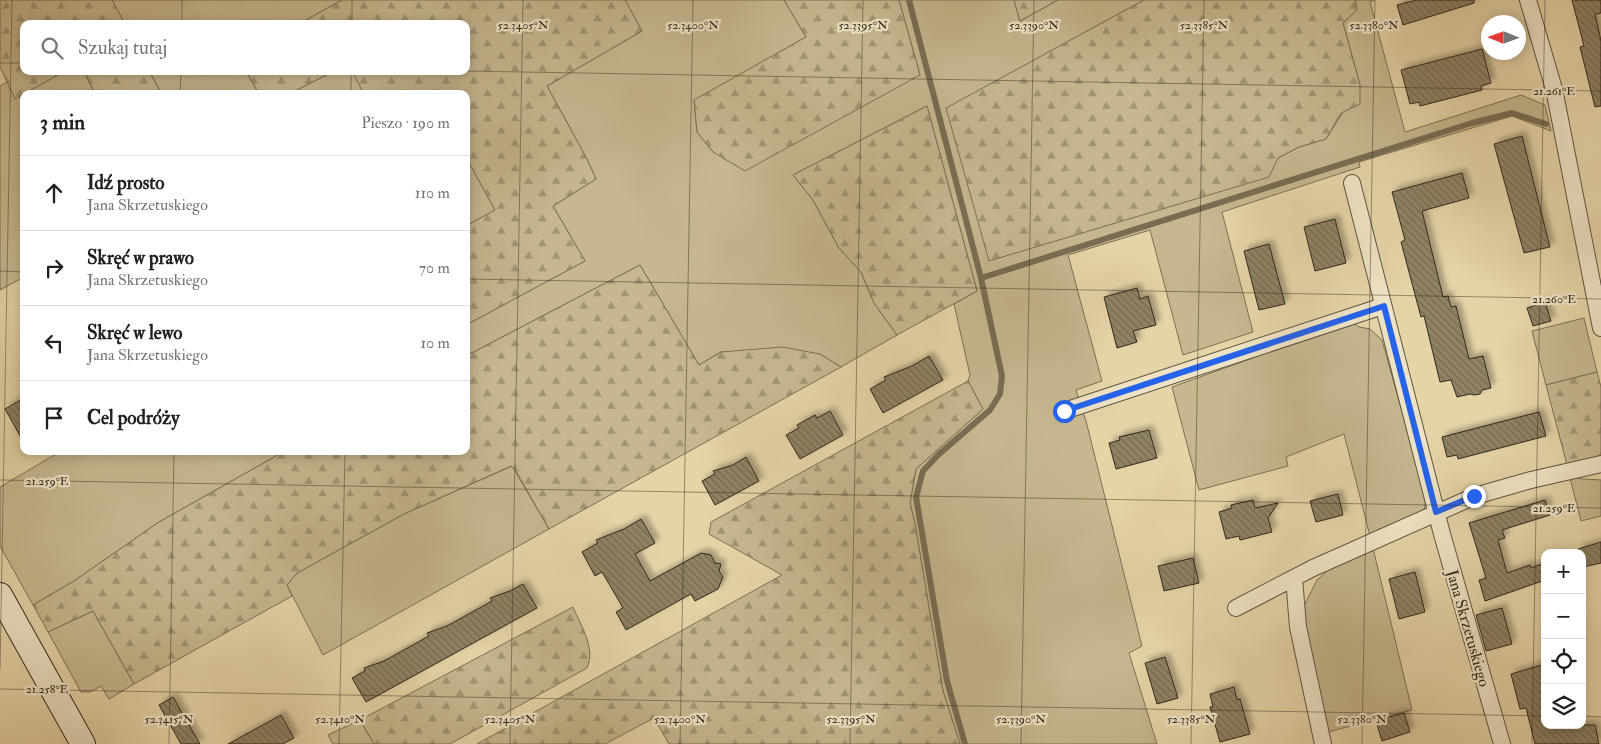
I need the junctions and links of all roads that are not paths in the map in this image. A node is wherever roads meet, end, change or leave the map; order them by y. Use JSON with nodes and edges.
{"nodes":[{"id":1,"x":1528,"y":0,"type":"edge"},
{"id":2,"x":1352,"y":183,"type":"dead end"},
{"id":3,"x":1384,"y":306,"type":"junction"},
{"id":4,"x":1601,"y":328,"type":"edge"},
{"id":5,"x":1064,"y":411,"type":"dead end"},
{"id":6,"x":1601,"y":464,"type":"edge"},
{"id":7,"x":1436,"y":512,"type":"junction"},
{"id":8,"x":1294,"y":578,"type":"junction"},
{"id":9,"x":0,"y":595,"type":"edge"},
{"id":10,"x":1236,"y":608,"type":"dead end"},
{"id":11,"x":83,"y":744,"type":"edge"},
{"id":12,"x":1323,"y":744,"type":"edge"},
{"id":13,"x":1502,"y":744,"type":"edge"}],
"edges":[{"from":1,"to":4,"type":"street"},
{"from":2,"to":3,"type":"street","name":"Jana Skrzetuskiego"},
{"from":3,"to":5,"type":"street"},
{"from":3,"to":7,"type":"street","name":"Jana Skrzetuskiego"},
{"from":6,"to":7,"type":"street"},
{"from":7,"to":8,"type":"street"},
{"from":7,"to":13,"type":"street","name":"Jana Skrzetuskiego"},
{"from":8,"to":10,"type":"street"},
{"from":8,"to":12,"type":"street"},
{"from":9,"to":11,"type":"main road"}]}
